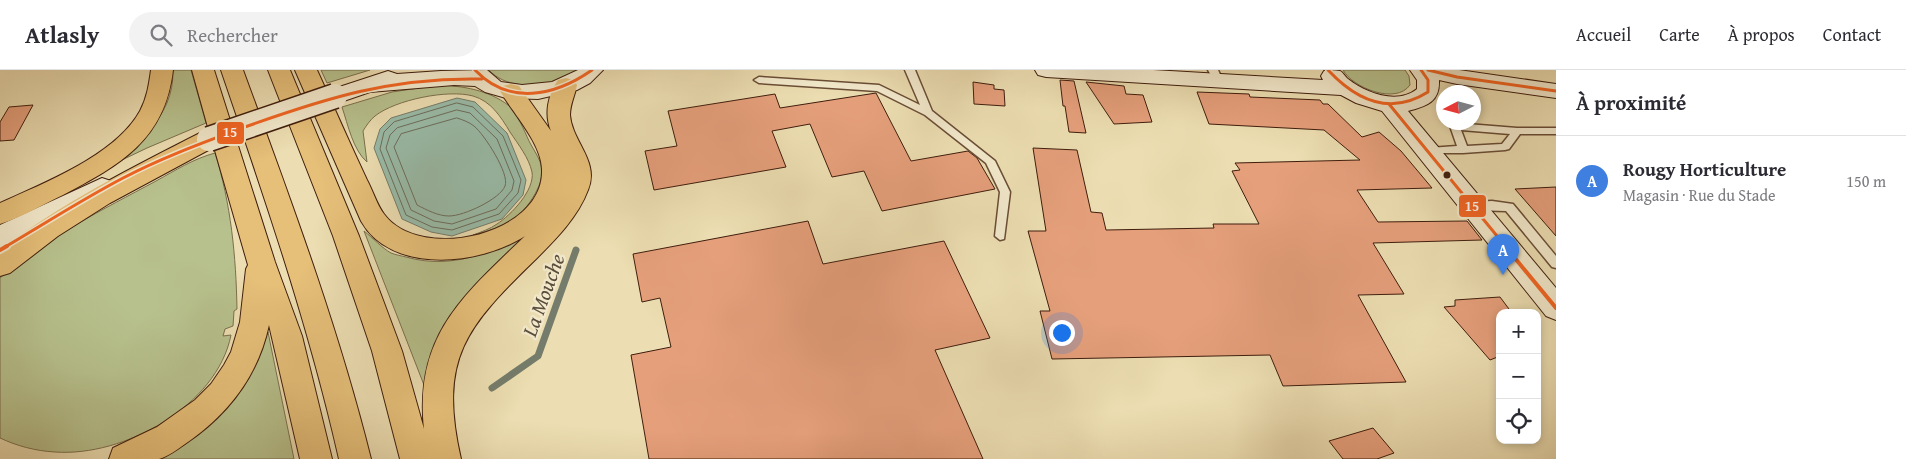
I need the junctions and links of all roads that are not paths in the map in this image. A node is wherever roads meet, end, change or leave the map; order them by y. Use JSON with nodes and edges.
{"nodes":[{"id":1,"x":162,"y":70,"type":"edge"},
{"id":2,"x":203,"y":70,"type":"edge"},
{"id":3,"x":232,"y":70,"type":"edge"},
{"id":4,"x":279,"y":70,"type":"edge"},
{"id":5,"x":306,"y":70,"type":"edge"},
{"id":6,"x":409,"y":70,"type":"edge"},
{"id":7,"x":592,"y":70,"type":"edge"},
{"id":8,"x":910,"y":70,"type":"edge"},
{"id":9,"x":1046,"y":70,"type":"edge"},
{"id":10,"x":1319,"y":70,"type":"edge"},
{"id":11,"x":1328,"y":70,"type":"edge"},
{"id":12,"x":1421,"y":70,"type":"edge"},
{"id":13,"x":479,"y":75,"type":"edge"},
{"id":14,"x":1215,"y":76,"type":"edge"},
{"id":15,"x":759,"y":80,"type":"dead end"},
{"id":16,"x":1428,"y":81,"type":"edge"},
{"id":17,"x":1254,"y":84,"type":"junction"},
{"id":18,"x":372,"y":85,"type":"junction"},
{"id":19,"x":566,"y":85,"type":"junction"},
{"id":20,"x":1444,"y":85,"type":"edge"},
{"id":21,"x":1345,"y":88,"type":"junction"},
{"id":22,"x":511,"y":91,"type":"junction"},
{"id":23,"x":1556,"y":91,"type":"edge"},
{"id":24,"x":1481,"y":93,"type":"edge"},
{"id":25,"x":1556,"y":98,"type":"edge"},
{"id":26,"x":1389,"y":104,"type":"junction"},
{"id":27,"x":928,"y":113,"type":"junction"},
{"id":28,"x":1517,"y":131,"type":"junction"},
{"id":29,"x":1556,"y":131,"type":"edge"},
{"id":30,"x":208,"y":139,"type":"junction"},
{"id":31,"x":1463,"y":150,"type":"junction"},
{"id":32,"x":1429,"y":152,"type":"junction"},
{"id":33,"x":123,"y":177,"type":"junction"},
{"id":34,"x":1473,"y":206,"type":"junction"},
{"id":35,"x":0,"y":214,"type":"edge"},
{"id":36,"x":1000,"y":236,"type":"dead end"},
{"id":37,"x":0,"y":237,"type":"edge"},
{"id":38,"x":0,"y":250,"type":"edge"},
{"id":39,"x":261,"y":262,"type":"junction"},
{"id":40,"x":1556,"y":264,"type":"edge"},
{"id":41,"x":0,"y":266,"type":"edge"},
{"id":42,"x":1556,"y":307,"type":"edge"},
{"id":43,"x":125,"y":459,"type":"edge"},
{"id":44,"x":316,"y":459,"type":"edge"},
{"id":45,"x":355,"y":459,"type":"edge"},
{"id":46,"x":416,"y":459,"type":"edge"},
{"id":47,"x":445,"y":459,"type":"edge"}],
"edges":[{"from":1,"to":35,"type":"highway"},
{"from":2,"to":39,"type":"highway"},
{"from":3,"to":45,"type":"highway"},
{"from":4,"to":46,"type":"highway"},
{"from":5,"to":22,"type":"highway"},
{"from":6,"to":18,"type":"main road"},
{"from":7,"to":19,"type":"main road"},
{"from":8,"to":27,"type":"lane"},
{"from":9,"to":14,"type":"main road"},
{"from":10,"to":17,"type":"main road"},
{"from":11,"to":21,"type":"main road"},
{"from":12,"to":16,"type":"main road"},
{"from":13,"to":18,"type":"main road"},
{"from":13,"to":22,"type":"main road"},
{"from":14,"to":17,"type":"main road"},
{"from":15,"to":27,"type":"lane"},
{"from":16,"to":20,"type":"main road"},
{"from":16,"to":23,"type":"main road"},
{"from":16,"to":26,"type":"main road"},
{"from":17,"to":21,"type":"main road"},
{"from":18,"to":30,"type":"main road","bridge":true},
{"from":19,"to":22,"type":"main road"},
{"from":19,"to":47,"type":"highway"},
{"from":21,"to":26,"type":"main road"},
{"from":24,"to":25,"type":"main road"},
{"from":26,"to":32,"type":"main road"},
{"from":27,"to":36,"type":"lane"},
{"from":28,"to":29,"type":"lane"},
{"from":28,"to":31,"type":"lane"},
{"from":28,"to":31,"type":"lane"},
{"from":30,"to":33,"type":"main road"},
{"from":30,"to":41,"type":"highway"},
{"from":31,"to":32,"type":"lane"},
{"from":32,"to":34,"type":"main road"},
{"from":33,"to":37,"type":"main road"},
{"from":33,"to":38,"type":"main road"},
{"from":34,"to":40,"type":"lane"},
{"from":34,"to":42,"type":"main road"},
{"from":39,"to":43,"type":"highway"},
{"from":39,"to":44,"type":"highway"}]}
